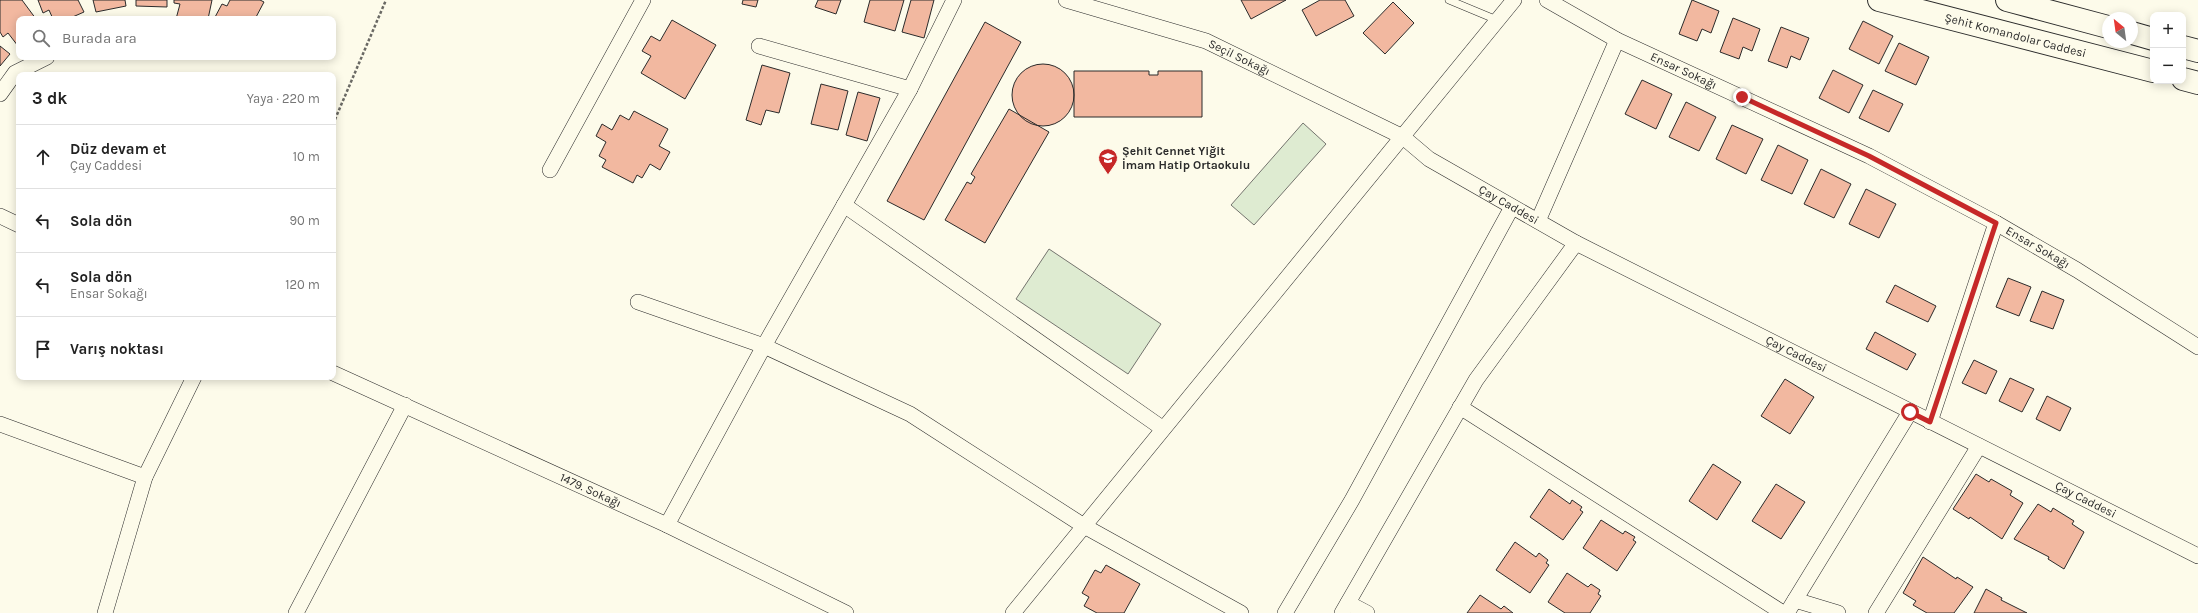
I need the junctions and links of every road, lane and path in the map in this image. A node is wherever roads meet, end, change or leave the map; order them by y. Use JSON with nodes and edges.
{"nodes":[{"id":1,"x":386,"y":0,"type":"edge"},
{"id":2,"x":643,"y":0,"type":"edge"},
{"id":3,"x":954,"y":0,"type":"edge"},
{"id":4,"x":1066,"y":0,"type":"edge"},
{"id":5,"x":1449,"y":0,"type":"edge"},
{"id":6,"x":1514,"y":0,"type":"edge"},
{"id":7,"x":1547,"y":0,"type":"edge"},
{"id":8,"x":1879,"y":0,"type":"edge"},
{"id":9,"x":2007,"y":0,"type":"edge"},
{"id":10,"x":2034,"y":3,"type":"edge"},
{"id":11,"x":1498,"y":21,"type":"junction"},
{"id":12,"x":2102,"y":25,"type":"edge"},
{"id":13,"x":2138,"y":35,"type":"edge"},
{"id":14,"x":2150,"y":38,"type":"edge"},
{"id":15,"x":1617,"y":40,"type":"junction"},
{"id":16,"x":759,"y":46,"type":"dead end"},
{"id":17,"x":2186,"y":48,"type":"edge"},
{"id":18,"x":2198,"y":51,"type":"edge"},
{"id":19,"x":41,"y":60,"type":"edge"},
{"id":20,"x":2150,"y":70,"type":"edge"},
{"id":21,"x":16,"y":72,"type":"edge"},
{"id":22,"x":17,"y":72,"type":"edge"},
{"id":23,"x":2186,"y":80,"type":"edge"},
{"id":24,"x":2198,"y":83,"type":"edge"},
{"id":25,"x":910,"y":89,"type":"junction"},
{"id":26,"x":0,"y":94,"type":"edge"},
{"id":27,"x":336,"y":117,"type":"edge"},
{"id":28,"x":1403,"y":137,"type":"junction"},
{"id":29,"x":550,"y":170,"type":"dead end"},
{"id":30,"x":844,"y":205,"type":"junction"},
{"id":31,"x":1512,"y":207,"type":"junction"},
{"id":32,"x":0,"y":216,"type":"edge"},
{"id":33,"x":1538,"y":221,"type":"junction"},
{"id":34,"x":1996,"y":223,"type":"junction"},
{"id":35,"x":16,"y":224,"type":"edge"},
{"id":36,"x":1576,"y":243,"type":"junction"},
{"id":37,"x":638,"y":302,"type":"dead end"},
{"id":38,"x":764,"y":346,"type":"junction"},
{"id":39,"x":2198,"y":347,"type":"edge"},
{"id":40,"x":336,"y":374,"type":"edge"},
{"id":41,"x":193,"y":380,"type":"edge"},
{"id":42,"x":405,"y":406,"type":"junction"},
{"id":43,"x":1460,"y":407,"type":"junction"},
{"id":44,"x":1910,"y":412,"type":"junction"},
{"id":45,"x":1930,"y":422,"type":"junction"},
{"id":46,"x":0,"y":424,"type":"edge"},
{"id":47,"x":1162,"y":428,"type":"junction"},
{"id":48,"x":1979,"y":446,"type":"junction"},
{"id":49,"x":145,"y":477,"type":"junction"},
{"id":50,"x":668,"y":525,"type":"junction"},
{"id":51,"x":1084,"y":526,"type":"junction"},
{"id":52,"x":2198,"y":556,"type":"edge"},
{"id":53,"x":1795,"y":600,"type":"junction"},
{"id":54,"x":1345,"y":608,"type":"edge"},
{"id":55,"x":105,"y":613,"type":"edge"},
{"id":56,"x":296,"y":613,"type":"edge"},
{"id":57,"x":846,"y":613,"type":"edge"},
{"id":58,"x":1013,"y":613,"type":"edge"},
{"id":59,"x":1241,"y":613,"type":"edge"},
{"id":60,"x":1285,"y":613,"type":"edge"},
{"id":61,"x":1367,"y":613,"type":"edge"},
{"id":62,"x":1783,"y":613,"type":"edge"},
{"id":63,"x":1787,"y":613,"type":"edge"},
{"id":64,"x":1838,"y":613,"type":"edge"},
{"id":65,"x":1876,"y":613,"type":"edge"}],
"edges":[{"from":1,"to":27,"type":"path"},
{"from":2,"to":29,"type":"street"},
{"from":3,"to":25,"type":"street"},
{"from":4,"to":28,"type":"street","name":"Seçil Sokağı"},
{"from":5,"to":11,"type":"lane"},
{"from":6,"to":11,"type":"street"},
{"from":7,"to":15,"type":"street","name":"Ensar Sokağı"},
{"from":8,"to":20,"type":"main road","name":"Şehit Komandolar Caddesi"},
{"from":9,"to":10,"type":"main road"},
{"from":10,"to":12,"type":"main road"},
{"from":11,"to":28,"type":"street"},
{"from":13,"to":14,"type":"main road"},
{"from":15,"to":33,"type":"street"},
{"from":15,"to":34,"type":"street","name":"Ensar Sokağı"},
{"from":16,"to":25,"type":"street"},
{"from":17,"to":18,"type":"main road"},
{"from":19,"to":22,"type":"street"},
{"from":21,"to":26,"type":"street"},
{"from":23,"to":24,"type":"main road"},
{"from":25,"to":30,"type":"street"},
{"from":28,"to":31,"type":"street","name":"Çay Caddesi"},
{"from":28,"to":47,"type":"street"},
{"from":30,"to":38,"type":"street"},
{"from":30,"to":47,"type":"street"},
{"from":31,"to":33,"type":"street","name":"Çay Caddesi"},
{"from":31,"to":60,"type":"street"},
{"from":32,"to":35,"type":"street"},
{"from":33,"to":36,"type":"street","name":"Çay Caddesi"},
{"from":34,"to":39,"type":"street","name":"Ensar Sokağı"},
{"from":34,"to":45,"type":"street"},
{"from":36,"to":43,"type":"street"},
{"from":36,"to":44,"type":"street","name":"Çay Caddesi"},
{"from":37,"to":38,"type":"street"},
{"from":38,"to":50,"type":"street"},
{"from":38,"to":51,"type":"street"},
{"from":40,"to":42,"type":"street","name":"1479. Sokağı"},
{"from":41,"to":49,"type":"street"},
{"from":42,"to":50,"type":"street","name":"1479. Sokağı"},
{"from":42,"to":56,"type":"street"},
{"from":43,"to":54,"type":"street"},
{"from":43,"to":62,"type":"street"},
{"from":44,"to":45,"type":"street","name":"Çay Caddesi"},
{"from":44,"to":53,"type":"street"},
{"from":45,"to":48,"type":"street","name":"Çay Caddesi"},
{"from":46,"to":49,"type":"street"},
{"from":47,"to":51,"type":"street"},
{"from":48,"to":52,"type":"street","name":"Çay Caddesi"},
{"from":48,"to":65,"type":"street"},
{"from":49,"to":55,"type":"street"},
{"from":50,"to":57,"type":"street","name":"1479. Sokağı"},
{"from":51,"to":58,"type":"street"},
{"from":51,"to":59,"type":"street"},
{"from":53,"to":63,"type":"street"},
{"from":53,"to":64,"type":"street"},
{"from":54,"to":61,"type":"street"}]}
